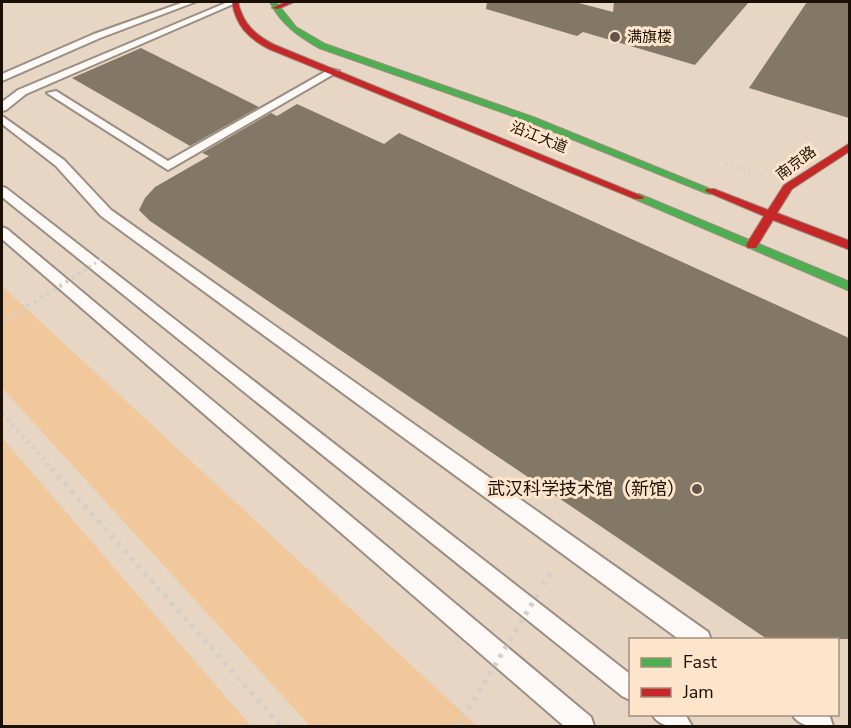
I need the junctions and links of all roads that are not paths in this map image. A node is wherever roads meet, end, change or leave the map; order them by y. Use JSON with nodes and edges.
{"nodes":[{"id":1,"x":191,"y":2,"type":"edge"},
{"id":2,"x":212,"y":2,"type":"edge"},
{"id":3,"x":235,"y":2,"type":"edge"},
{"id":4,"x":291,"y":2,"type":"edge"},
{"id":5,"x":274,"y":5,"type":"edge"},
{"id":6,"x":334,"y":71,"type":"junction"},
{"id":7,"x":2,"y":78,"type":"edge"},
{"id":8,"x":2,"y":90,"type":"edge"},
{"id":9,"x":52,"y":93,"type":"dead end"},
{"id":10,"x":2,"y":108,"type":"edge"},
{"id":11,"x":2,"y":119,"type":"edge"},
{"id":12,"x":849,"y":146,"type":"edge"},
{"id":13,"x":2,"y":191,"type":"edge"},
{"id":14,"x":770,"y":214,"type":"junction"},
{"id":15,"x":2,"y":232,"type":"edge"},
{"id":16,"x":752,"y":245,"type":"junction"},
{"id":17,"x":849,"y":246,"type":"edge"},
{"id":18,"x":849,"y":287,"type":"edge"},
{"id":19,"x":699,"y":638,"type":"edge"},
{"id":20,"x":629,"y":687,"type":"edge"},
{"id":21,"x":667,"y":716,"type":"edge"},
{"id":22,"x":807,"y":716,"type":"edge"},
{"id":23,"x":582,"y":726,"type":"edge"},
{"id":24,"x":680,"y":726,"type":"edge"},
{"id":25,"x":821,"y":726,"type":"edge"}],
"edges":[{"from":1,"to":7,"type":"lane"},
{"from":2,"to":8,"type":"lane"},
{"from":3,"to":6,"type":"main road","name":"沿江大道"},
{"from":3,"to":10,"type":"lane"},
{"from":4,"to":5,"type":"main road"},
{"from":5,"to":14,"type":"main road","name":"沿江大道"},
{"from":6,"to":9,"type":"lane"},
{"from":6,"to":16,"type":"main road","name":"沿江大道"},
{"from":11,"to":19,"type":"lane"},
{"from":12,"to":14,"type":"main road","name":"南京路"},
{"from":13,"to":20,"type":"lane"},
{"from":14,"to":16,"type":"main road","name":"南京路"},
{"from":14,"to":17,"type":"main road","name":"沿江大道"},
{"from":15,"to":23,"type":"lane"},
{"from":16,"to":18,"type":"main road","name":"沿江大道"},
{"from":21,"to":24,"type":"lane"},
{"from":22,"to":25,"type":"lane"}]}
